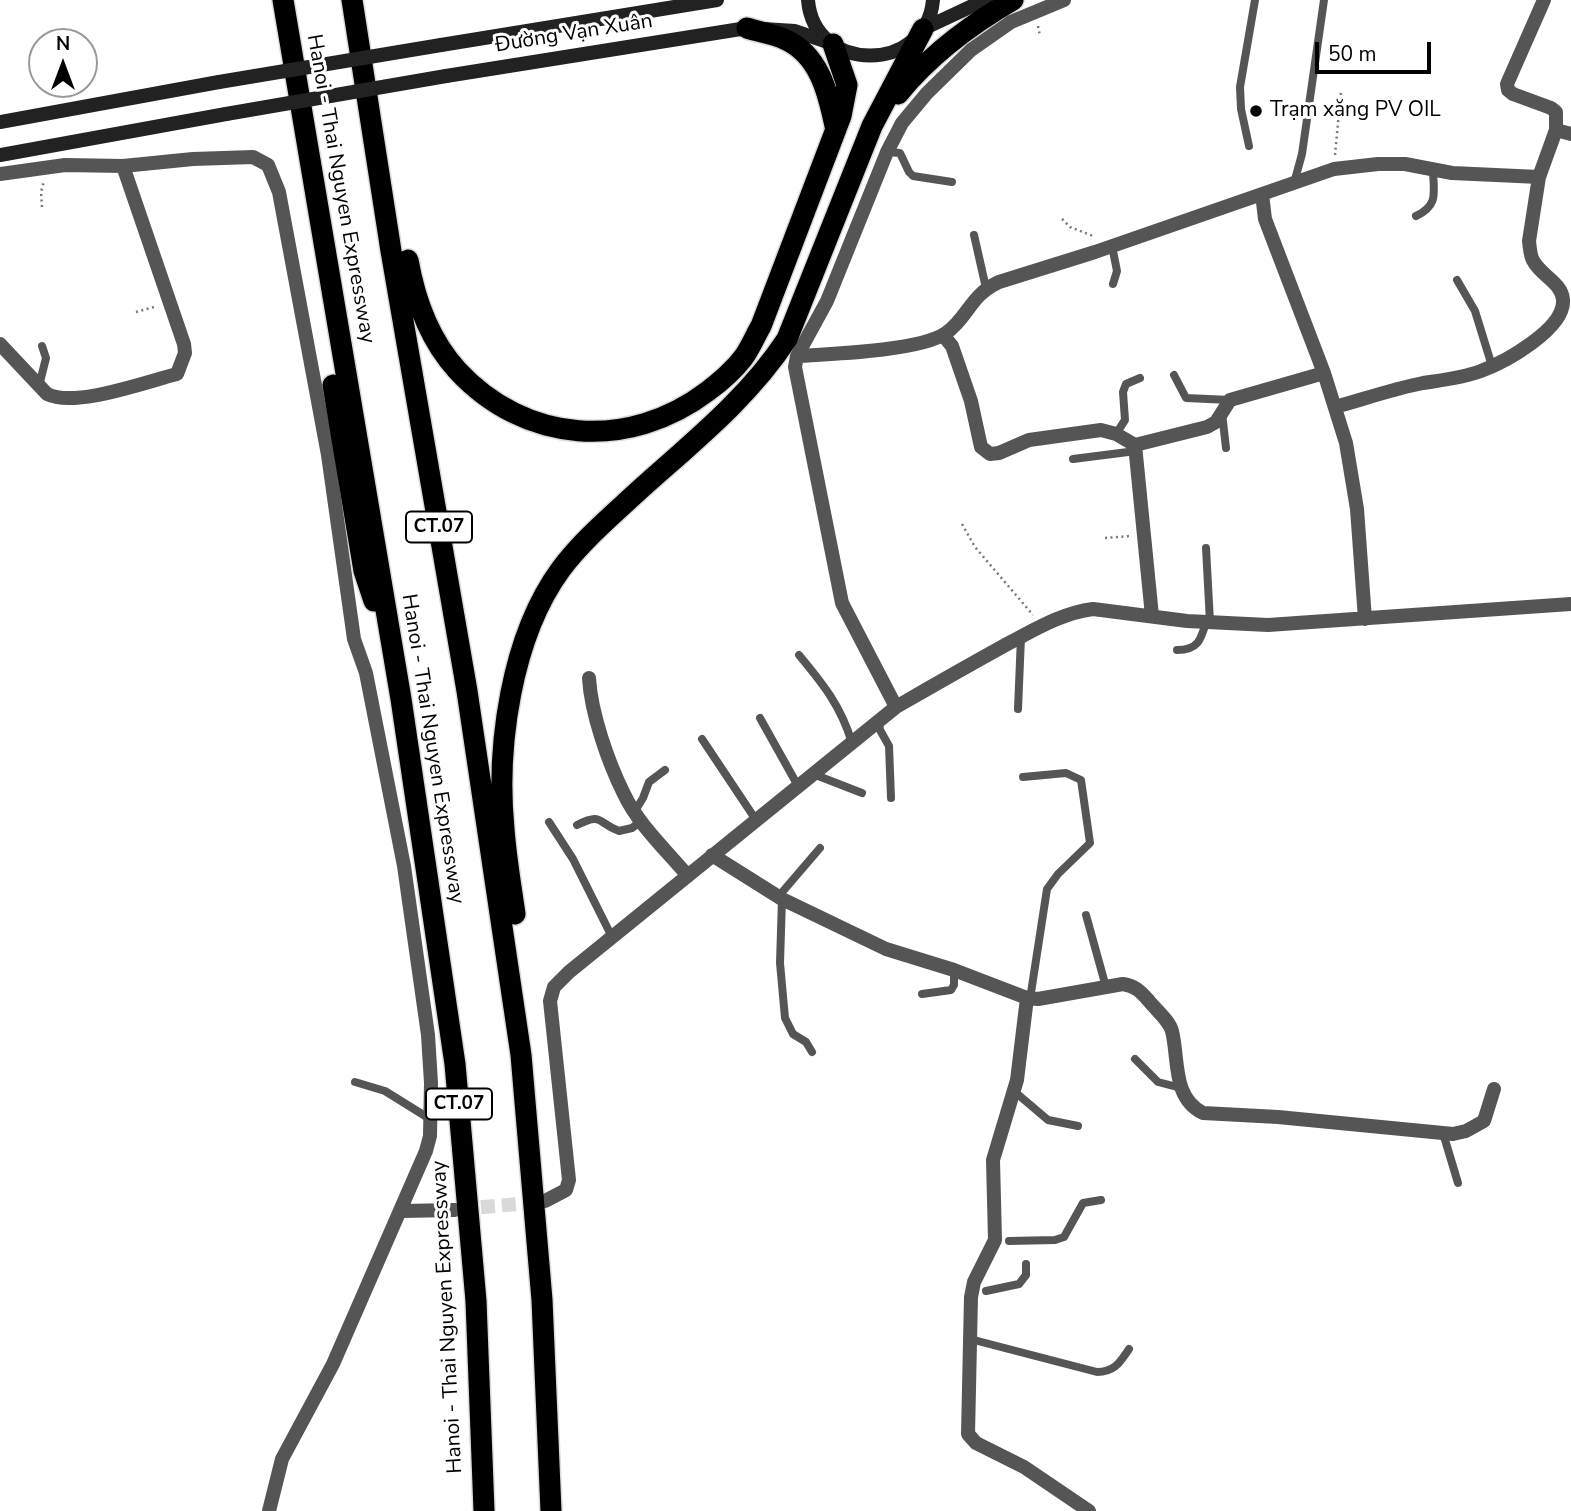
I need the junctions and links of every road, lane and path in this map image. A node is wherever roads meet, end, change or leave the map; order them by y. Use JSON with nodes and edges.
{"nodes":[{"id":1,"x":268,"y":0,"type":"edge"},
{"id":2,"x":283,"y":0,"type":"edge"},
{"id":3,"x":352,"y":0,"type":"edge"},
{"id":4,"x":364,"y":0,"type":"edge"},
{"id":5,"x":717,"y":0,"type":"edge"},
{"id":6,"x":808,"y":0,"type":"edge"},
{"id":7,"x":933,"y":0,"type":"edge"},
{"id":8,"x":985,"y":0,"type":"edge"},
{"id":9,"x":1013,"y":0,"type":"edge"},
{"id":10,"x":1064,"y":0,"type":"edge"},
{"id":11,"x":1255,"y":0,"type":"edge"},
{"id":12,"x":1324,"y":0,"type":"edge"},
{"id":13,"x":1544,"y":0,"type":"edge"},
{"id":14,"x":747,"y":28,"type":"junction"},
{"id":15,"x":923,"y":29,"type":"junction"},
{"id":16,"x":833,"y":44,"type":"junction"},
{"id":17,"x":1341,"y":91,"type":"dead end"},
{"id":18,"x":0,"y":122,"type":"edge"},
{"id":19,"x":872,"y":126,"type":"junction"},
{"id":20,"x":836,"y":131,"type":"junction"},
{"id":21,"x":1564,"y":132,"type":"edge"},
{"id":22,"x":1249,"y":146,"type":"dead end"},
{"id":23,"x":887,"y":152,"type":"junction"},
{"id":24,"x":0,"y":155,"type":"edge"},
{"id":25,"x":123,"y":166,"type":"junction"},
{"id":26,"x":44,"y":167,"type":"junction"},
{"id":27,"x":1433,"y":168,"type":"junction"},
{"id":28,"x":1334,"y":169,"type":"junction"},
{"id":29,"x":0,"y":174,"type":"edge"},
{"id":30,"x":1539,"y":177,"type":"junction"},
{"id":31,"x":952,"y":182,"type":"dead end"},
{"id":32,"x":1294,"y":183,"type":"junction"},
{"id":33,"x":1262,"y":194,"type":"junction"},
{"id":34,"x":42,"y":207,"type":"dead end"},
{"id":35,"x":1416,"y":216,"type":"dead end"},
{"id":36,"x":1062,"y":219,"type":"dead end"},
{"id":37,"x":974,"y":235,"type":"dead end"},
{"id":38,"x":1109,"y":248,"type":"junction"},
{"id":39,"x":1457,"y":280,"type":"dead end"},
{"id":40,"x":1113,"y":284,"type":"dead end"},
{"id":41,"x":986,"y":288,"type":"junction"},
{"id":42,"x":171,"y":303,"type":"junction"},
{"id":43,"x":136,"y":312,"type":"dead end"},
{"id":44,"x":943,"y":335,"type":"junction"},
{"id":45,"x":0,"y":344,"type":"edge"},
{"id":46,"x":42,"y":346,"type":"dead end"},
{"id":47,"x":797,"y":356,"type":"junction"},
{"id":48,"x":1492,"y":366,"type":"junction"},
{"id":49,"x":1324,"y":373,"type":"junction"},
{"id":50,"x":1174,"y":374,"type":"dead end"},
{"id":51,"x":1140,"y":378,"type":"dead end"},
{"id":52,"x":39,"y":386,"type":"junction"},
{"id":53,"x":1230,"y":400,"type":"junction"},
{"id":54,"x":1335,"y":407,"type":"junction"},
{"id":55,"x":1222,"y":413,"type":"junction"},
{"id":56,"x":1116,"y":434,"type":"junction"},
{"id":57,"x":1136,"y":448,"type":"junction"},
{"id":58,"x":1226,"y":448,"type":"dead end"},
{"id":59,"x":1073,"y":459,"type":"dead end"},
{"id":60,"x":961,"y":524,"type":"dead end"},
{"id":61,"x":1144,"y":535,"type":"junction"},
{"id":62,"x":1105,"y":538,"type":"dead end"},
{"id":63,"x":1206,"y":548,"type":"dead end"},
{"id":64,"x":1571,"y":604,"type":"edge"},
{"id":65,"x":1152,"y":616,"type":"junction"},
{"id":66,"x":1366,"y":619,"type":"junction"},
{"id":67,"x":1208,"y":622,"type":"junction"},
{"id":68,"x":1039,"y":627,"type":"junction"},
{"id":69,"x":1021,"y":637,"type":"junction"},
{"id":70,"x":1177,"y":650,"type":"dead end"},
{"id":71,"x":799,"y":655,"type":"dead end"},
{"id":72,"x":395,"y":663,"type":"junction"},
{"id":73,"x":589,"y":678,"type":"dead end"},
{"id":74,"x":896,"y":707,"type":"junction"},
{"id":75,"x":1018,"y":709,"type":"dead end"},
{"id":76,"x":760,"y":718,"type":"dead end"},
{"id":77,"x":879,"y":722,"type":"junction"},
{"id":78,"x":702,"y":738,"type":"dead end"},
{"id":79,"x":852,"y":743,"type":"junction"},
{"id":80,"x":665,"y":770,"type":"dead end"},
{"id":81,"x":813,"y":774,"type":"junction"},
{"id":82,"x":1023,"y":777,"type":"dead end"},
{"id":83,"x":798,"y":786,"type":"junction"},
{"id":84,"x":862,"y":793,"type":"dead end"},
{"id":85,"x":891,"y":798,"type":"dead end"},
{"id":86,"x":638,"y":816,"type":"junction"},
{"id":87,"x":756,"y":820,"type":"junction"},
{"id":88,"x":549,"y":822,"type":"dead end"},
{"id":89,"x":577,"y":825,"type":"dead end"},
{"id":90,"x":820,"y":848,"type":"dead end"},
{"id":91,"x":712,"y":856,"type":"junction"},
{"id":92,"x":688,"y":876,"type":"junction"},
{"id":93,"x":780,"y":898,"type":"junction"},
{"id":94,"x":1086,"y":915,"type":"dead end"},
{"id":95,"x":612,"y":937,"type":"junction"},
{"id":96,"x":954,"y":970,"type":"junction"},
{"id":97,"x":1105,"y":987,"type":"junction"},
{"id":98,"x":922,"y":994,"type":"dead end"},
{"id":99,"x":1028,"y":998,"type":"junction"},
{"id":100,"x":812,"y":1052,"type":"dead end"},
{"id":101,"x":521,"y":1055,"type":"junction"},
{"id":102,"x":1135,"y":1059,"type":"dead end"},
{"id":103,"x":355,"y":1082,"type":"dead end"},
{"id":104,"x":1181,"y":1088,"type":"junction"},
{"id":105,"x":1494,"y":1089,"type":"dead end"},
{"id":106,"x":1015,"y":1092,"type":"junction"},
{"id":107,"x":431,"y":1119,"type":"junction"},
{"id":108,"x":1078,"y":1126,"type":"dead end"},
{"id":109,"x":1443,"y":1133,"type":"junction"},
{"id":110,"x":1458,"y":1184,"type":"dead end"},
{"id":111,"x":1101,"y":1200,"type":"dead end"},
{"id":112,"x":545,"y":1201,"type":"tunnel mouth"},
{"id":113,"x":455,"y":1210,"type":"tunnel mouth"},
{"id":114,"x":401,"y":1211,"type":"junction"},
{"id":115,"x":1002,"y":1241,"type":"junction"},
{"id":116,"x":1026,"y":1264,"type":"dead end"},
{"id":117,"x":980,"y":1291,"type":"junction"},
{"id":118,"x":970,"y":1339,"type":"junction"},
{"id":119,"x":1129,"y":1349,"type":"dead end"},
{"id":120,"x":269,"y":1511,"type":"edge"},
{"id":121,"x":484,"y":1511,"type":"edge"},
{"id":122,"x":551,"y":1511,"type":"edge"},
{"id":123,"x":1089,"y":1511,"type":"edge"}],
"edges":[{"from":1,"to":72,"type":"highway"},
{"from":2,"to":72,"type":"highway","name":"Hanoi - Thai Nguyen Expressway","number":"CT.07"},
{"from":3,"to":101,"type":"highway","name":"Hanoi - Thai Nguyen Expressway","number":"CT.07"},
{"from":4,"to":20,"type":"highway"},
{"from":5,"to":18,"type":"main road","name":"Đường Vạn Xuân","bridge":true},
{"from":6,"to":16,"type":"main road"},
{"from":7,"to":15,"type":"main road"},
{"from":8,"to":15,"type":"main road"},
{"from":9,"to":19,"type":"highway"},
{"from":10,"to":23,"type":"street"},
{"from":11,"to":22,"type":"lane"},
{"from":12,"to":32,"type":"lane"},
{"from":13,"to":21,"type":"street"},
{"from":14,"to":16,"type":"main road","name":"Đường Vạn Xuân"},
{"from":14,"to":20,"type":"highway"},
{"from":14,"to":24,"type":"main road","name":"Đường Vạn Xuân","bridge":true},
{"from":15,"to":16,"type":"main road","name":"Đường Vạn Xuân"},
{"from":15,"to":19,"type":"highway"},
{"from":16,"to":20,"type":"highway"},
{"from":17,"to":28,"type":"path"},
{"from":19,"to":101,"type":"highway"},
{"from":21,"to":30,"type":"street"},
{"from":23,"to":31,"type":"lane"},
{"from":23,"to":47,"type":"street"},
{"from":25,"to":26,"type":"street"},
{"from":25,"to":42,"type":"street"},
{"from":25,"to":107,"type":"street"},
{"from":26,"to":29,"type":"street"},
{"from":26,"to":34,"type":"path"},
{"from":27,"to":28,"type":"street"},
{"from":27,"to":30,"type":"street"},
{"from":27,"to":35,"type":"lane"},
{"from":28,"to":32,"type":"street"},
{"from":30,"to":48,"type":"street"},
{"from":32,"to":33,"type":"street"},
{"from":33,"to":38,"type":"street"},
{"from":33,"to":49,"type":"street"},
{"from":36,"to":38,"type":"path"},
{"from":37,"to":41,"type":"lane"},
{"from":38,"to":40,"type":"lane"},
{"from":38,"to":41,"type":"street"},
{"from":39,"to":48,"type":"lane"},
{"from":41,"to":44,"type":"street"},
{"from":42,"to":43,"type":"path"},
{"from":42,"to":52,"type":"street"},
{"from":44,"to":47,"type":"street"},
{"from":44,"to":56,"type":"street"},
{"from":45,"to":52,"type":"street"},
{"from":46,"to":52,"type":"lane"},
{"from":47,"to":74,"type":"street"},
{"from":48,"to":54,"type":"street"},
{"from":49,"to":53,"type":"street"},
{"from":49,"to":54,"type":"street"},
{"from":50,"to":53,"type":"lane"},
{"from":51,"to":56,"type":"lane"},
{"from":53,"to":55,"type":"street"},
{"from":54,"to":66,"type":"street"},
{"from":55,"to":57,"type":"street"},
{"from":55,"to":58,"type":"lane"},
{"from":56,"to":57,"type":"street"},
{"from":57,"to":59,"type":"lane"},
{"from":57,"to":61,"type":"street"},
{"from":60,"to":68,"type":"path"},
{"from":61,"to":62,"type":"path"},
{"from":61,"to":65,"type":"street"},
{"from":63,"to":67,"type":"lane"},
{"from":64,"to":66,"type":"street"},
{"from":65,"to":67,"type":"street"},
{"from":65,"to":68,"type":"street"},
{"from":66,"to":67,"type":"street"},
{"from":67,"to":70,"type":"lane"},
{"from":68,"to":69,"type":"street"},
{"from":69,"to":74,"type":"street"},
{"from":69,"to":75,"type":"lane"},
{"from":71,"to":79,"type":"lane"},
{"from":72,"to":121,"type":"highway","name":"Hanoi - Thai Nguyen Expressway","number":"CT.07"},
{"from":73,"to":86,"type":"street"},
{"from":74,"to":77,"type":"street"},
{"from":76,"to":83,"type":"lane"},
{"from":77,"to":79,"type":"street"},
{"from":77,"to":85,"type":"lane"},
{"from":78,"to":87,"type":"lane"},
{"from":79,"to":81,"type":"street"},
{"from":80,"to":86,"type":"lane"},
{"from":81,"to":83,"type":"street"},
{"from":81,"to":84,"type":"lane"},
{"from":82,"to":99,"type":"lane"},
{"from":83,"to":87,"type":"street"},
{"from":86,"to":89,"type":"lane"},
{"from":86,"to":92,"type":"street"},
{"from":87,"to":91,"type":"street"},
{"from":88,"to":95,"type":"lane"},
{"from":90,"to":93,"type":"lane"},
{"from":91,"to":92,"type":"street"},
{"from":91,"to":93,"type":"street"},
{"from":92,"to":95,"type":"street"},
{"from":93,"to":96,"type":"street"},
{"from":93,"to":100,"type":"lane"},
{"from":94,"to":97,"type":"lane"},
{"from":95,"to":112,"type":"street"},
{"from":96,"to":98,"type":"lane"},
{"from":96,"to":99,"type":"street"},
{"from":97,"to":99,"type":"street"},
{"from":97,"to":104,"type":"street"},
{"from":99,"to":106,"type":"street"},
{"from":101,"to":122,"type":"highway","name":"Hanoi - Thai Nguyen Expressway","number":"CT.07"},
{"from":102,"to":104,"type":"lane"},
{"from":103,"to":107,"type":"lane"},
{"from":104,"to":109,"type":"street"},
{"from":105,"to":109,"type":"street"},
{"from":106,"to":108,"type":"lane"},
{"from":106,"to":115,"type":"street"},
{"from":107,"to":114,"type":"street"},
{"from":109,"to":110,"type":"lane"},
{"from":111,"to":115,"type":"lane"},
{"from":113,"to":114,"type":"street"},
{"from":114,"to":120,"type":"street"},
{"from":115,"to":117,"type":"street"},
{"from":116,"to":117,"type":"lane"},
{"from":117,"to":118,"type":"street"},
{"from":118,"to":119,"type":"lane"},
{"from":118,"to":123,"type":"street"}]}
